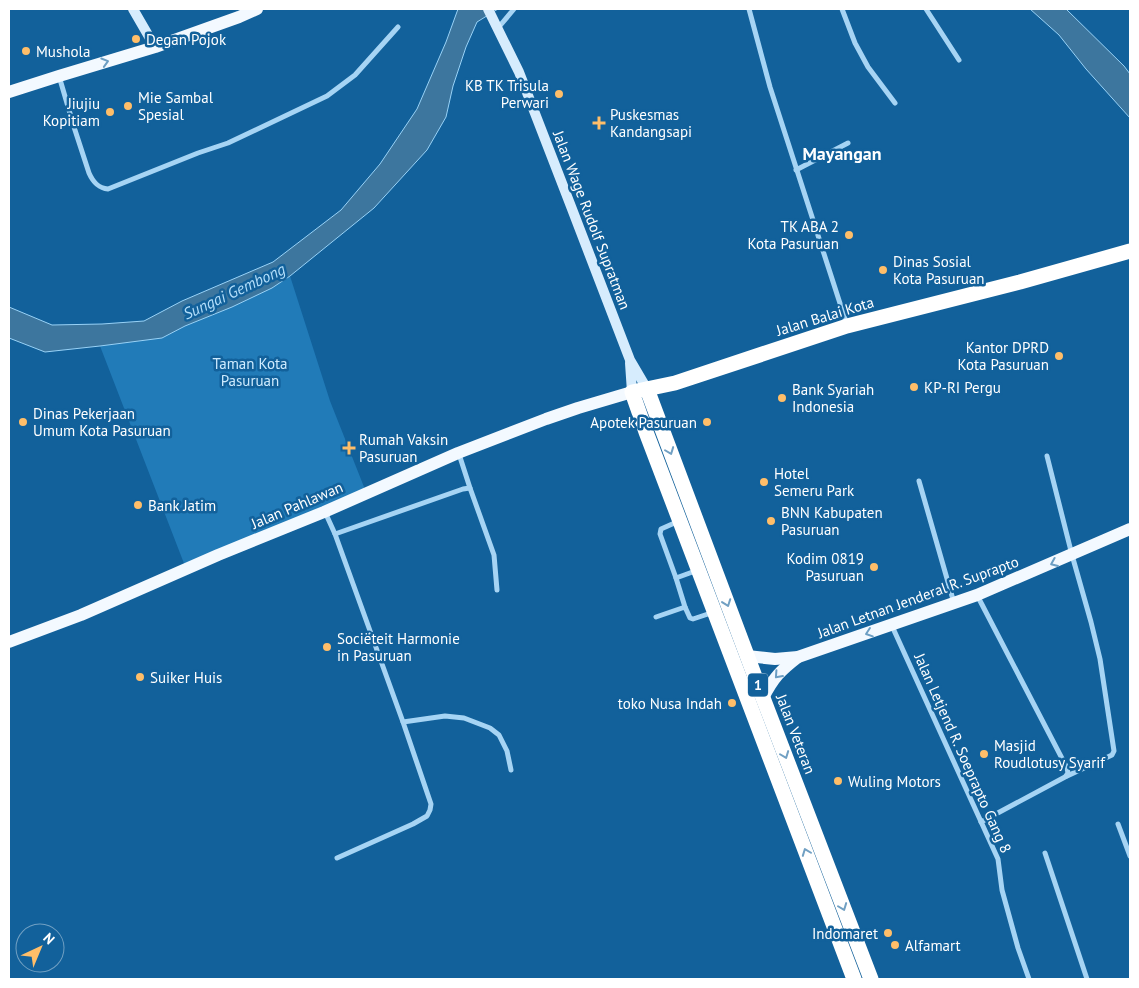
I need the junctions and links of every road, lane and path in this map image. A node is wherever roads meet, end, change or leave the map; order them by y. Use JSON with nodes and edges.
{"nodes":[{"id":1,"x":133,"y":9,"type":"edge"},
{"id":2,"x":256,"y":9,"type":"edge"},
{"id":3,"x":488,"y":9,"type":"edge"},
{"id":4,"x":514,"y":9,"type":"edge"},
{"id":5,"x":749,"y":9,"type":"edge"},
{"id":6,"x":842,"y":9,"type":"edge"},
{"id":7,"x":926,"y":9,"type":"edge"},
{"id":8,"x":496,"y":24,"type":"junction"},
{"id":9,"x":398,"y":27,"type":"dead end"},
{"id":10,"x":156,"y":47,"type":"junction"},
{"id":11,"x":959,"y":60,"type":"dead end"},
{"id":12,"x":59,"y":76,"type":"junction"},
{"id":13,"x":9,"y":92,"type":"edge"},
{"id":14,"x":895,"y":103,"type":"dead end"},
{"id":15,"x":848,"y":143,"type":"dead end"},
{"id":16,"x":796,"y":170,"type":"junction"},
{"id":17,"x":1130,"y":251,"type":"edge"},
{"id":18,"x":847,"y":326,"type":"junction"},
{"id":19,"x":630,"y":360,"type":"junction"},
{"id":20,"x":639,"y":391,"type":"junction"},
{"id":21,"x":458,"y":453,"type":"junction"},
{"id":22,"x":1048,"y":456,"type":"dead end"},
{"id":23,"x":919,"y":481,"type":"dead end"},
{"id":24,"x":470,"y":488,"type":"junction"},
{"id":25,"x":324,"y":512,"type":"junction"},
{"id":26,"x":695,"y":516,"type":"junction"},
{"id":27,"x":680,"y":521,"type":"junction"},
{"id":28,"x":1130,"y":529,"type":"edge"},
{"id":29,"x":335,"y":534,"type":"junction"},
{"id":30,"x":1072,"y":555,"type":"junction"},
{"id":31,"x":698,"y":570,"type":"junction"},
{"id":32,"x":676,"y":578,"type":"junction"},
{"id":33,"x":497,"y":590,"type":"dead end"},
{"id":34,"x":977,"y":596,"type":"junction"},
{"id":35,"x":954,"y":604,"type":"junction"},
{"id":36,"x":685,"y":607,"type":"junction"},
{"id":37,"x":714,"y":612,"type":"junction"},
{"id":38,"x":656,"y":617,"type":"dead end"},
{"id":39,"x":892,"y":625,"type":"junction"},
{"id":40,"x":9,"y":642,"type":"edge"},
{"id":41,"x":729,"y":649,"type":"junction"},
{"id":42,"x":747,"y":656,"type":"junction"},
{"id":43,"x":798,"y":657,"type":"junction"},
{"id":44,"x":763,"y":698,"type":"junction"},
{"id":45,"x":403,"y":722,"type":"junction"},
{"id":46,"x":511,"y":770,"type":"dead end"},
{"id":47,"x":1065,"y":777,"type":"junction"},
{"id":48,"x":982,"y":822,"type":"junction"},
{"id":49,"x":1118,"y":824,"type":"dead end"},
{"id":50,"x":1046,"y":853,"type":"dead end"},
{"id":51,"x":1130,"y":856,"type":"edge"},
{"id":52,"x":337,"y":858,"type":"dead end"},
{"id":53,"x":866,"y":964,"type":"junction"},
{"id":54,"x":853,"y":975,"type":"edge"},
{"id":55,"x":871,"y":979,"type":"edge"},
{"id":56,"x":1029,"y":979,"type":"edge"},
{"id":57,"x":1087,"y":979,"type":"edge"}],
"edges":[{"from":1,"to":10,"type":"main road"},
{"from":2,"to":10,"type":"main road"},
{"from":3,"to":8,"type":"main road","name":"Jalan Wage Rudolf Supratman"},
{"from":4,"to":8,"type":"street"},
{"from":5,"to":16,"type":"street"},
{"from":6,"to":14,"type":"street"},
{"from":7,"to":11,"type":"street"},
{"from":8,"to":19,"type":"main road","name":"Jalan Wage Rudolf Supratman"},
{"from":9,"to":12,"type":"street"},
{"from":12,"to":10,"type":"main road","one_way":true},
{"from":12,"to":13,"type":"main road"},
{"from":15,"to":16,"type":"street"},
{"from":16,"to":18,"type":"street"},
{"from":17,"to":18,"type":"highway","name":"Jalan Balai Kota"},
{"from":18,"to":20,"type":"highway","name":"Jalan Balai Kota"},
{"from":19,"to":20,"type":"main road"},
{"from":19,"to":20,"type":"main road"},
{"from":20,"to":21,"type":"main road","name":"Jalan Pahlawan"},
{"from":20,"to":26,"type":"highway","name":"Jalan Veteran","number":"1","one_way":true},
{"from":20,"to":27,"type":"highway","number":"1"},
{"from":21,"to":24,"type":"street"},
{"from":21,"to":25,"type":"main road","name":"Jalan Pahlawan"},
{"from":22,"to":30,"type":"street"},
{"from":23,"to":35,"type":"street"},
{"from":24,"to":29,"type":"street"},
{"from":24,"to":33,"type":"street"},
{"from":25,"to":29,"type":"street"},
{"from":25,"to":40,"type":"main road","name":"Jalan Pahlawan"},
{"from":26,"to":27,"type":"street"},
{"from":26,"to":42,"type":"highway","name":"Jalan Veteran","number":"1","one_way":true},
{"from":27,"to":31,"type":"highway","number":"1"},
{"from":27,"to":32,"type":"street"},
{"from":28,"to":30,"type":"main road","name":"Jalan Letnan Jenderal R. Suprapto"},
{"from":29,"to":45,"type":"street"},
{"from":30,"to":34,"type":"main road","name":"Jalan Letnan Jenderal R. Suprapto","one_way":true},
{"from":30,"to":47,"type":"street"},
{"from":31,"to":32,"type":"street"},
{"from":31,"to":37,"type":"highway","number":"1"},
{"from":32,"to":36,"type":"street"},
{"from":34,"to":35,"type":"main road","name":"Jalan Letnan Jenderal R. Suprapto"},
{"from":34,"to":47,"type":"street"},
{"from":35,"to":39,"type":"main road","name":"Jalan Letnan Jenderal R. Suprapto"},
{"from":36,"to":37,"type":"street"},
{"from":36,"to":38,"type":"street"},
{"from":37,"to":41,"type":"highway","number":"1"},
{"from":39,"to":43,"type":"main road","name":"Jalan Letnan Jenderal R. Suprapto","one_way":true},
{"from":39,"to":48,"type":"street","name":"Jalan Letjend R. Soeprapto Gang 8"},
{"from":41,"to":42,"type":"highway"},
{"from":54,"to":41,"type":"highway","number":"1","one_way":true},
{"from":42,"to":43,"type":"main road"},
{"from":42,"to":44,"type":"highway","name":"Jalan Veteran","number":"1"},
{"from":43,"to":44,"type":"main road","number":"1","one_way":true},
{"from":44,"to":53,"type":"highway","name":"Jalan Veteran","number":"1","one_way":true},
{"from":45,"to":46,"type":"street"},
{"from":45,"to":52,"type":"street"},
{"from":47,"to":48,"type":"street"},
{"from":48,"to":56,"type":"street","name":"Jalan Letjend R. Soeprapto Gang 8"},
{"from":49,"to":51,"type":"street"},
{"from":50,"to":57,"type":"street"},
{"from":53,"to":54,"type":"highway"},
{"from":53,"to":55,"type":"highway","name":"Jalan Veteran","number":"1"}]}
